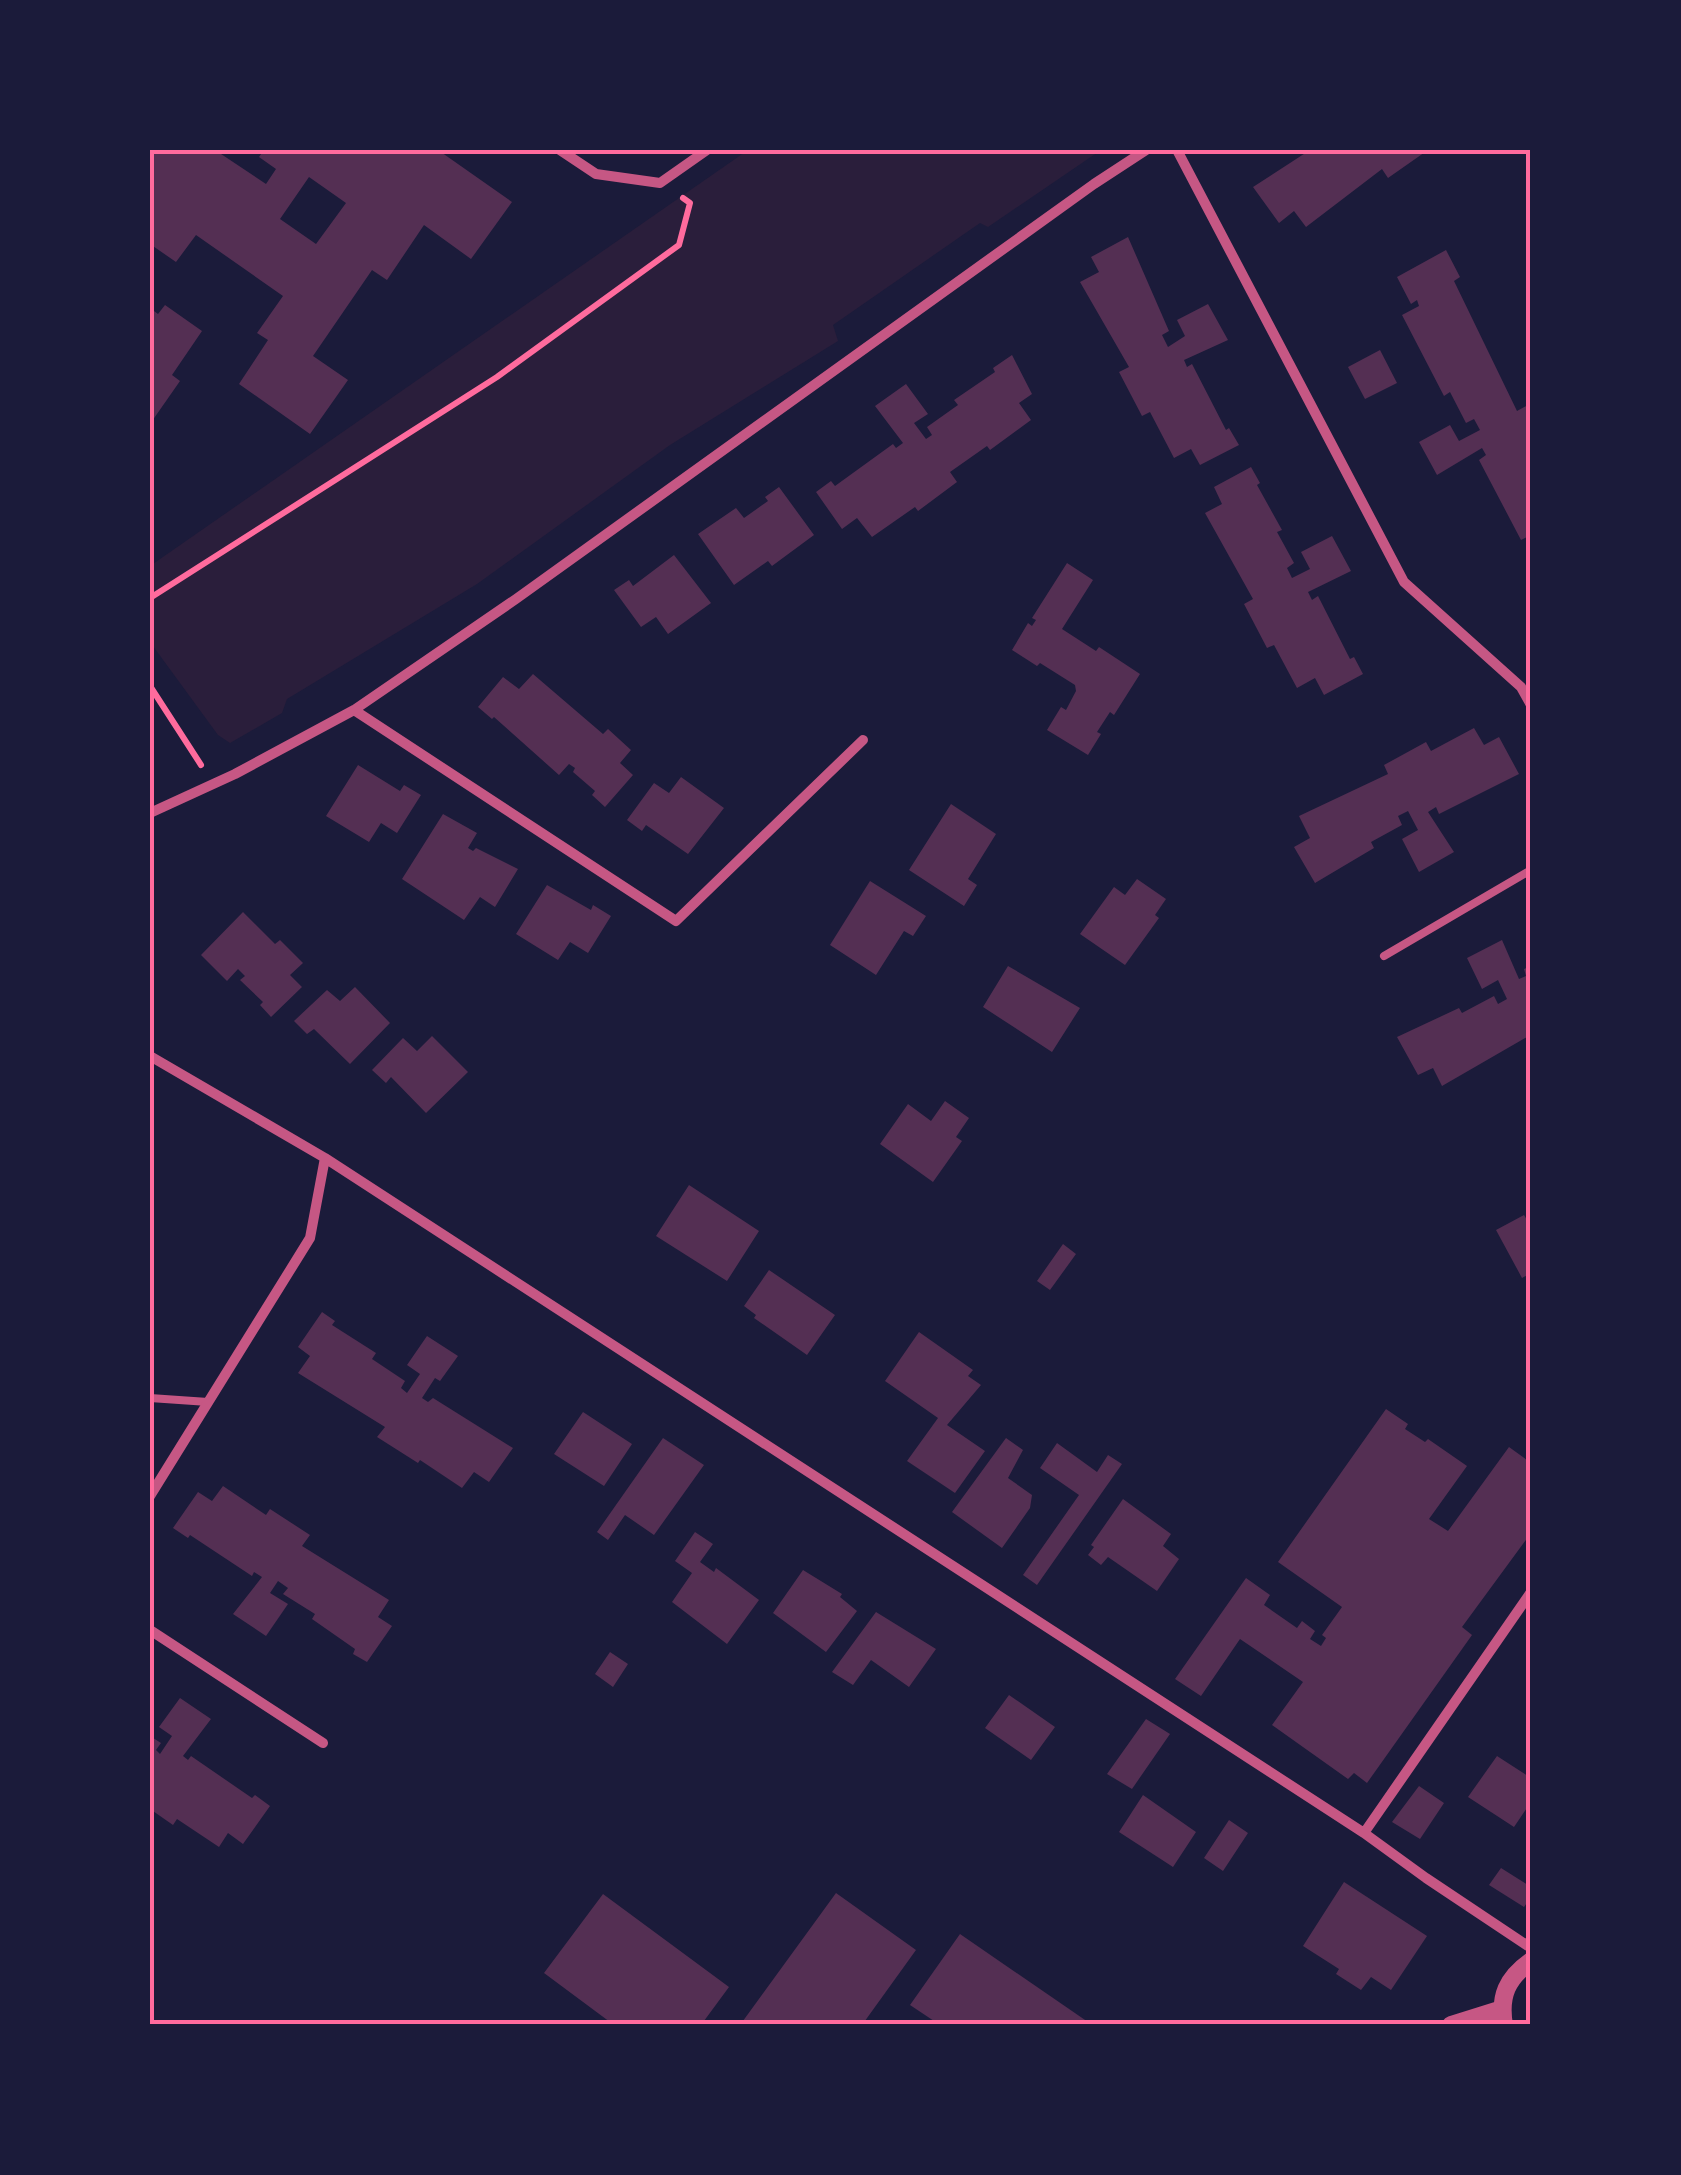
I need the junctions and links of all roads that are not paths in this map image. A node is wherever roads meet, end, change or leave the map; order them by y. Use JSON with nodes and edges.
{"nodes":[{"id":1,"x":560,"y":150,"type":"edge"},
{"id":2,"x":706,"y":150,"type":"edge"},
{"id":3,"x":1146,"y":150,"type":"edge"},
{"id":4,"x":1178,"y":150,"type":"edge"},
{"id":5,"x":1531,"y":704,"type":"edge"},
{"id":6,"x":354,"y":710,"type":"junction"},
{"id":7,"x":863,"y":740,"type":"dead end"},
{"id":8,"x":150,"y":813,"type":"edge"},
{"id":9,"x":1531,"y":870,"type":"edge"},
{"id":10,"x":1384,"y":956,"type":"dead end"},
{"id":11,"x":150,"y":1056,"type":"edge"},
{"id":12,"x":325,"y":1158,"type":"junction"},
{"id":13,"x":150,"y":1398,"type":"edge"},
{"id":14,"x":208,"y":1402,"type":"junction"},
{"id":15,"x":150,"y":1496,"type":"edge"},
{"id":16,"x":1531,"y":1592,"type":"edge"},
{"id":17,"x":150,"y":1630,"type":"edge"},
{"id":18,"x":322,"y":1744,"type":"dead end"},
{"id":19,"x":1364,"y":1833,"type":"junction"},
{"id":20,"x":1531,"y":1948,"type":"edge"},
{"id":21,"x":1531,"y":1961,"type":"edge"},
{"id":22,"x":1503,"y":2017,"type":"edge"},
{"id":23,"x":1451,"y":2025,"type":"edge"}],
"edges":[{"from":1,"to":2,"type":"street"},
{"from":3,"to":6,"type":"street"},
{"from":4,"to":5,"type":"street"},
{"from":6,"to":7,"type":"street"},
{"from":6,"to":8,"type":"street"},
{"from":9,"to":10,"type":"lane"},
{"from":11,"to":12,"type":"street"},
{"from":12,"to":14,"type":"street"},
{"from":12,"to":19,"type":"street"},
{"from":13,"to":14,"type":"lane"},
{"from":14,"to":15,"type":"street"},
{"from":16,"to":19,"type":"street"},
{"from":17,"to":18,"type":"street"},
{"from":19,"to":20,"type":"street"},
{"from":21,"to":22,"type":"street"},
{"from":22,"to":23,"type":"street"}]}
